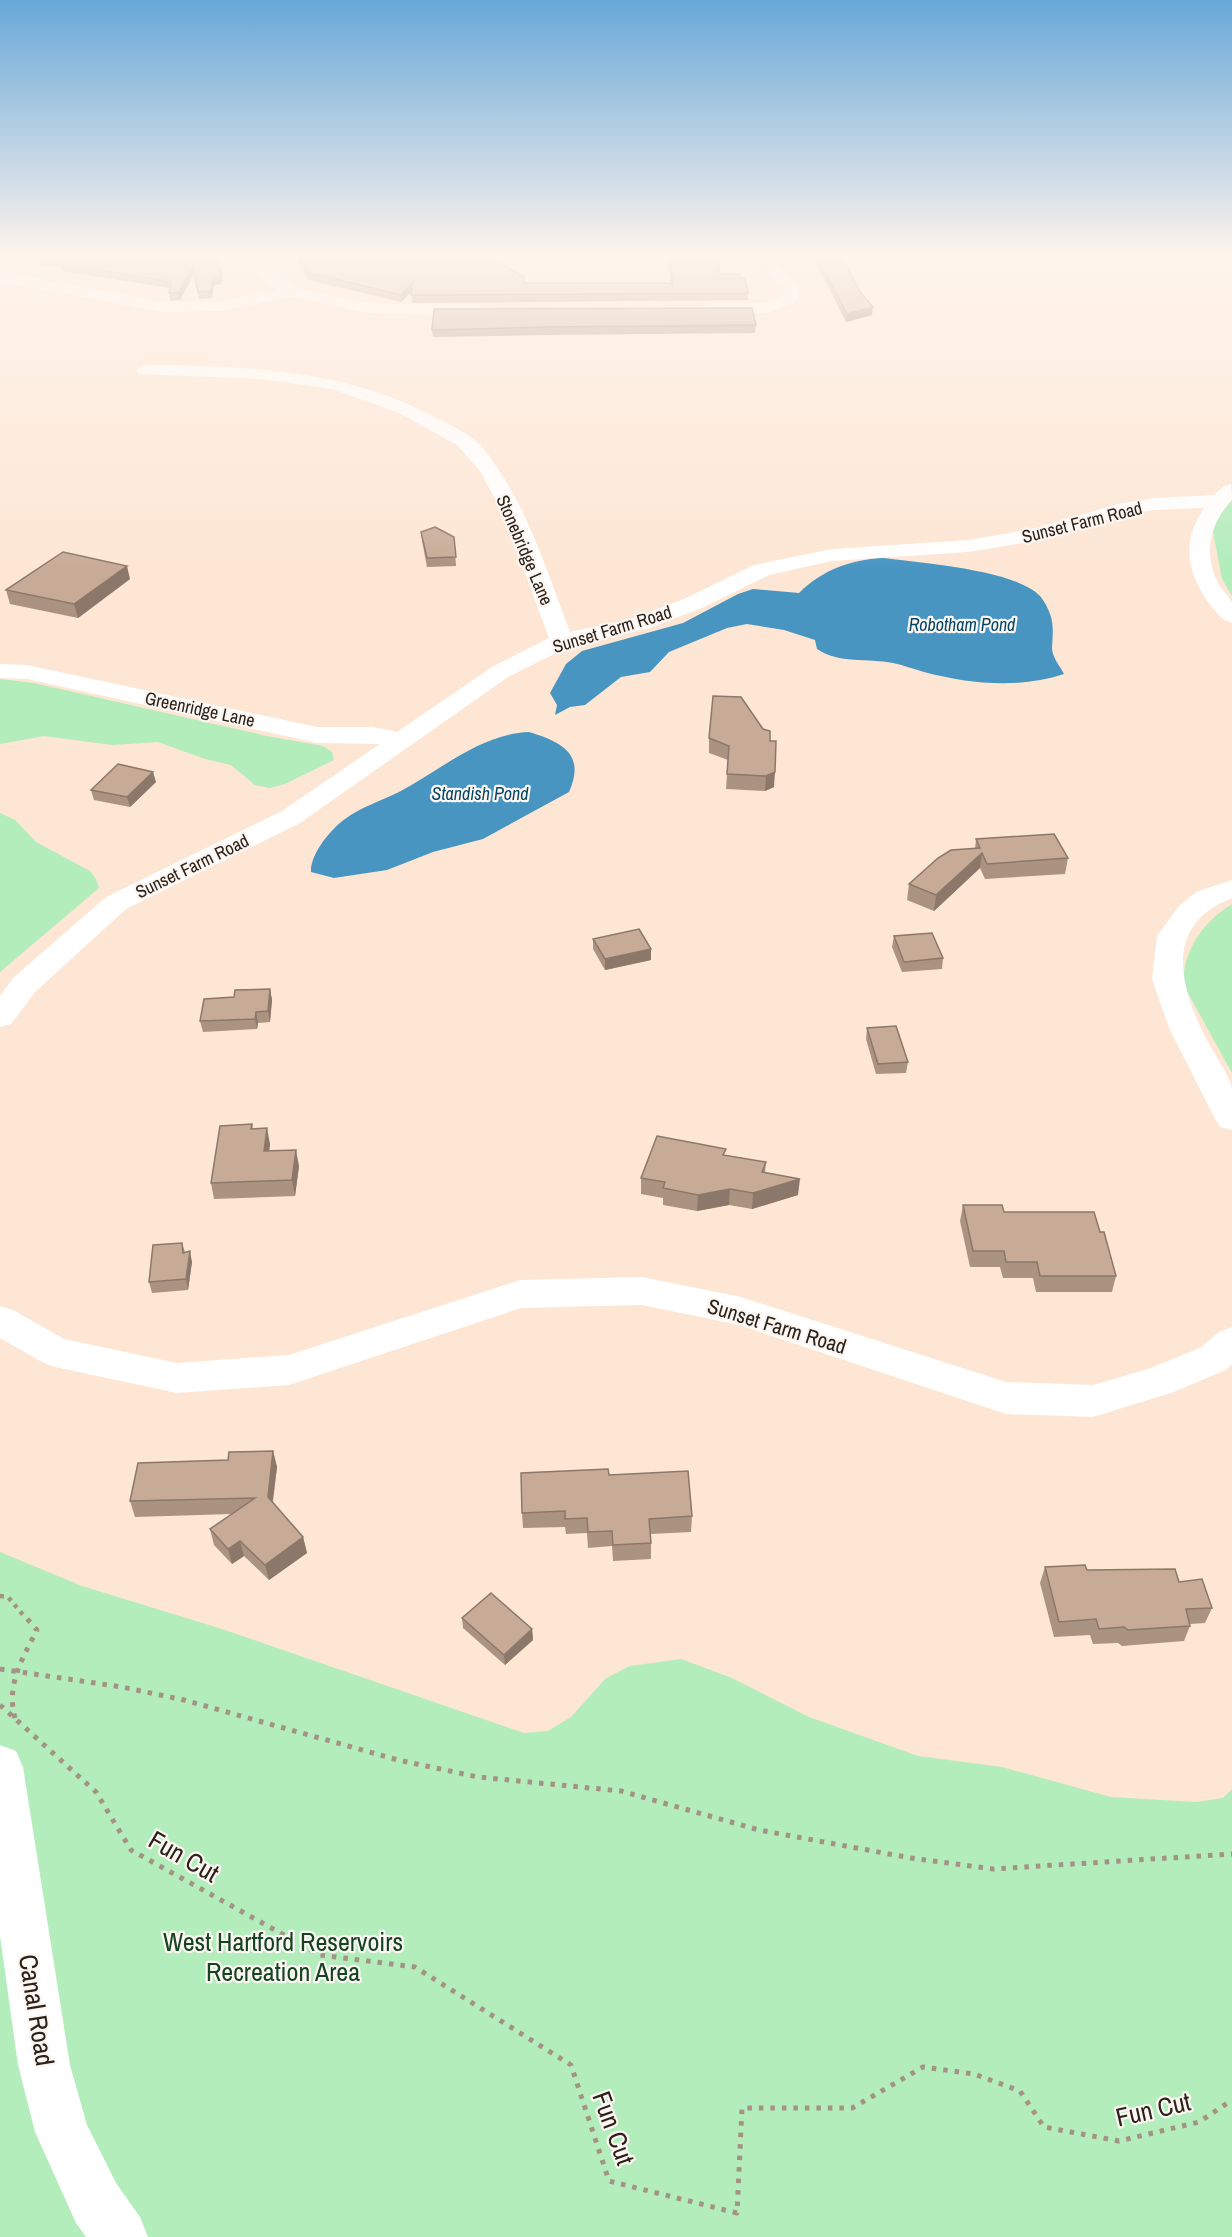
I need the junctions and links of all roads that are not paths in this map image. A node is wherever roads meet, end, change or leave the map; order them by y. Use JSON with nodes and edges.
{"nodes":[{"id":1,"x":145,"y":370,"type":"dead end"},
{"id":2,"x":1225,"y":495,"type":"edge"},
{"id":3,"x":1232,"y":616,"type":"edge"},
{"id":4,"x":562,"y":641,"type":"junction"},
{"id":5,"x":0,"y":671,"type":"edge"},
{"id":6,"x":402,"y":740,"type":"junction"},
{"id":7,"x":1232,"y":888,"type":"edge"},
{"id":8,"x":0,"y":1017,"type":"edge"},
{"id":9,"x":1232,"y":1119,"type":"edge"},
{"id":10,"x":0,"y":1320,"type":"edge"},
{"id":11,"x":1232,"y":1341,"type":"edge"},
{"id":12,"x":0,"y":1767,"type":"edge"},
{"id":13,"x":120,"y":2237,"type":"edge"}],
"edges":[{"from":1,"to":4,"type":"street","name":"Stonebridge Lane"},
{"from":2,"to":3,"type":"street","name":"Sunset Farm Road"},
{"from":2,"to":4,"type":"street","name":"Sunset Farm Road"},
{"from":4,"to":6,"type":"street","name":"Sunset Farm Road"},
{"from":5,"to":6,"type":"street","name":"Greenridge Lane"},
{"from":6,"to":8,"type":"street","name":"Sunset Farm Road"},
{"from":7,"to":9,"type":"street"},
{"from":10,"to":11,"type":"street","name":"Sunset Farm Road"},
{"from":12,"to":13,"type":"street","name":"Canal Road"}]}
